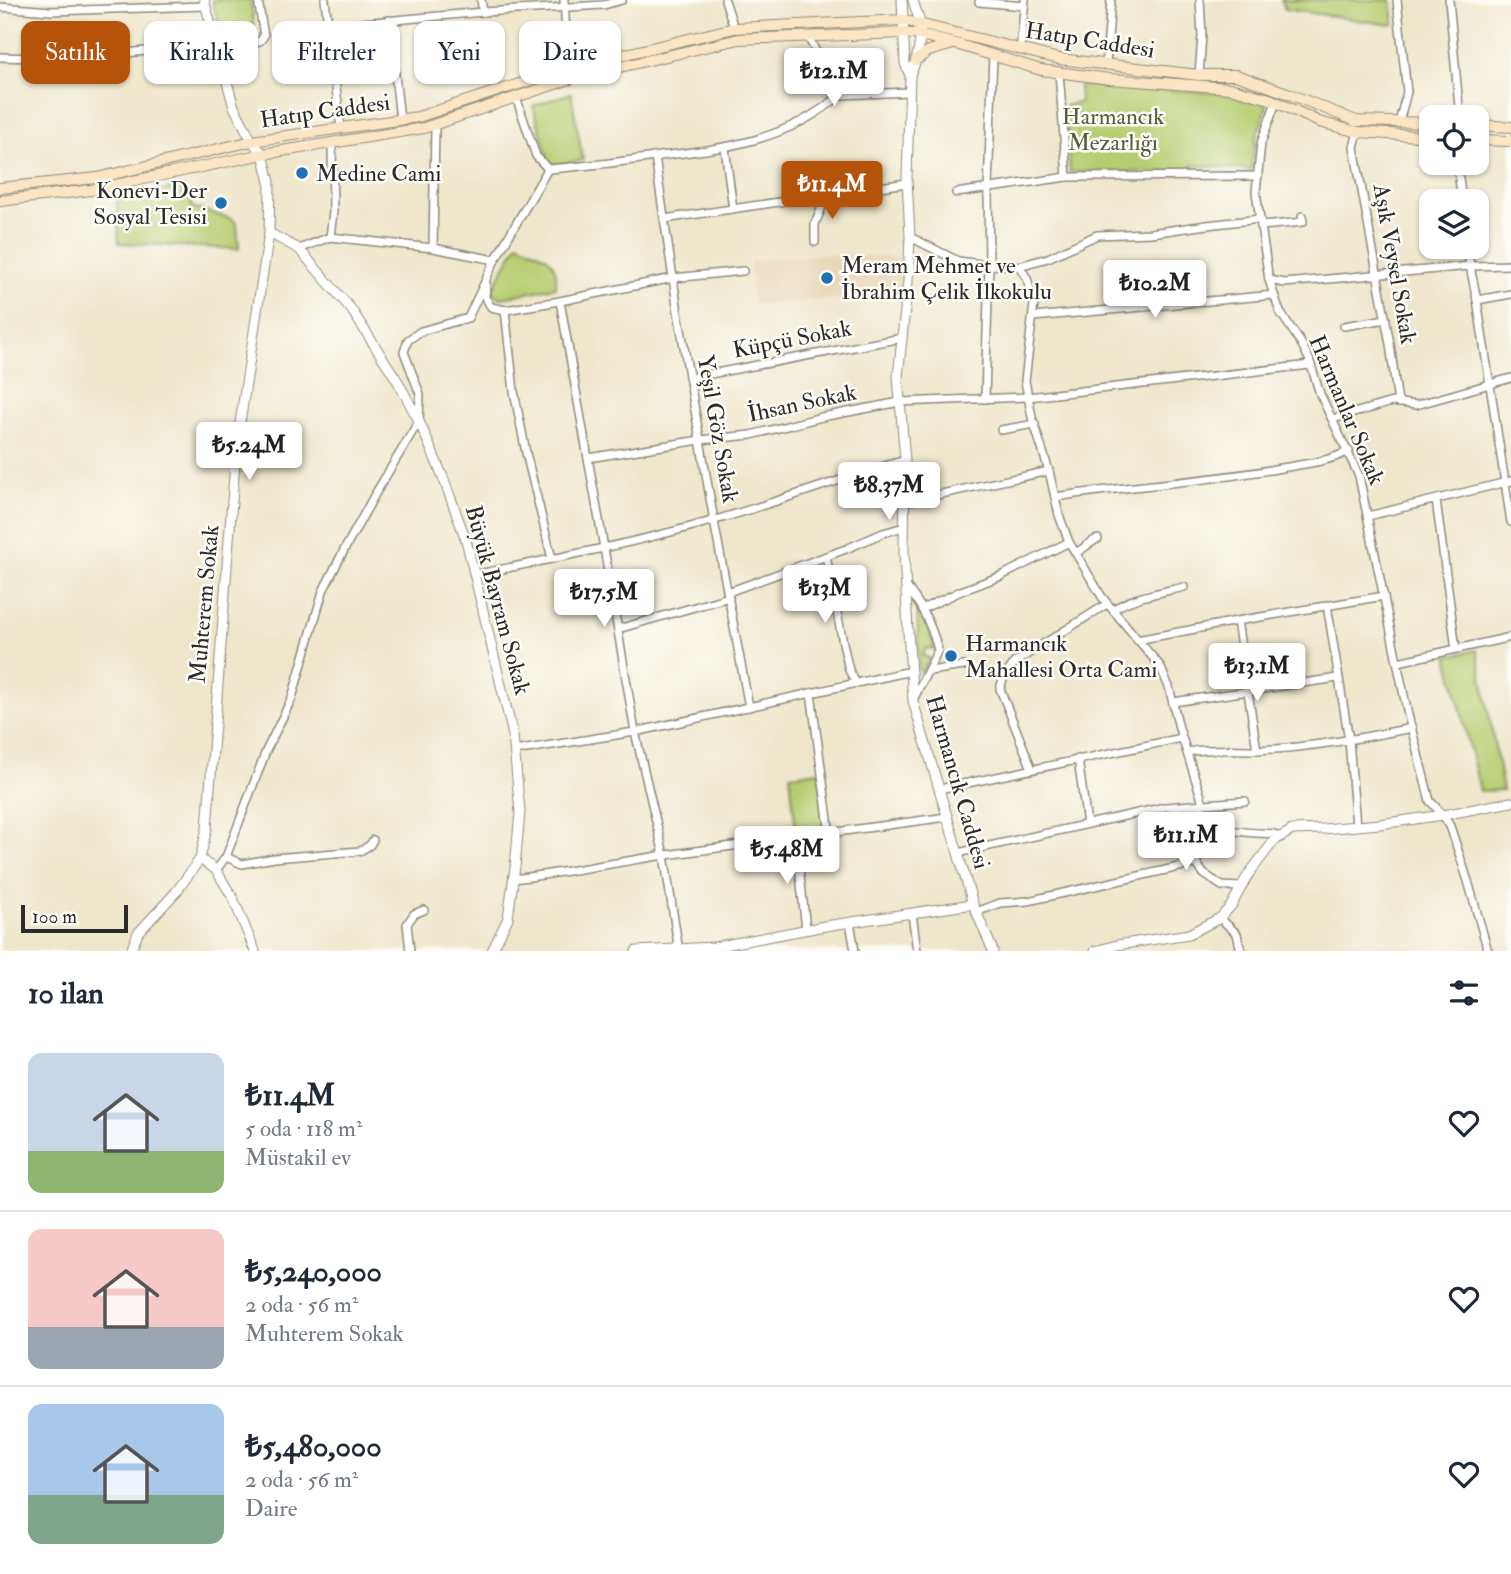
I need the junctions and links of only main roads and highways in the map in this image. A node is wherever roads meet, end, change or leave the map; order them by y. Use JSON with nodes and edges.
{"nodes":[{"id":1,"x":920,"y":30,"type":"junction"},
{"id":2,"x":956,"y":44,"type":"junction"},
{"id":3,"x":916,"y":60,"type":"road end"},
{"id":4,"x":1419,"y":123,"type":"edge"},
{"id":5,"x":1489,"y":126,"type":"edge"},
{"id":6,"x":1511,"y":127,"type":"edge"},
{"id":7,"x":1419,"y":136,"type":"edge"},
{"id":8,"x":1489,"y":140,"type":"edge"},
{"id":9,"x":1511,"y":141,"type":"edge"},
{"id":10,"x":0,"y":188,"type":"edge"},
{"id":11,"x":0,"y":201,"type":"edge"}],
"edges":[{"from":1,"to":2,"type":"main road","name":"Hatıp Caddesi"},
{"from":1,"to":4,"type":"main road","name":"Hatıp Caddesi"},
{"from":1,"to":10,"type":"main road","name":"Hatıp Caddesi"},
{"from":1,"to":11,"type":"main road","name":"Hatıp Caddesi"},
{"from":2,"to":3,"type":"main road"},
{"from":2,"to":7,"type":"main road","name":"Hatıp Caddesi"},
{"from":5,"to":6,"type":"main road"},
{"from":8,"to":9,"type":"main road"}]}
